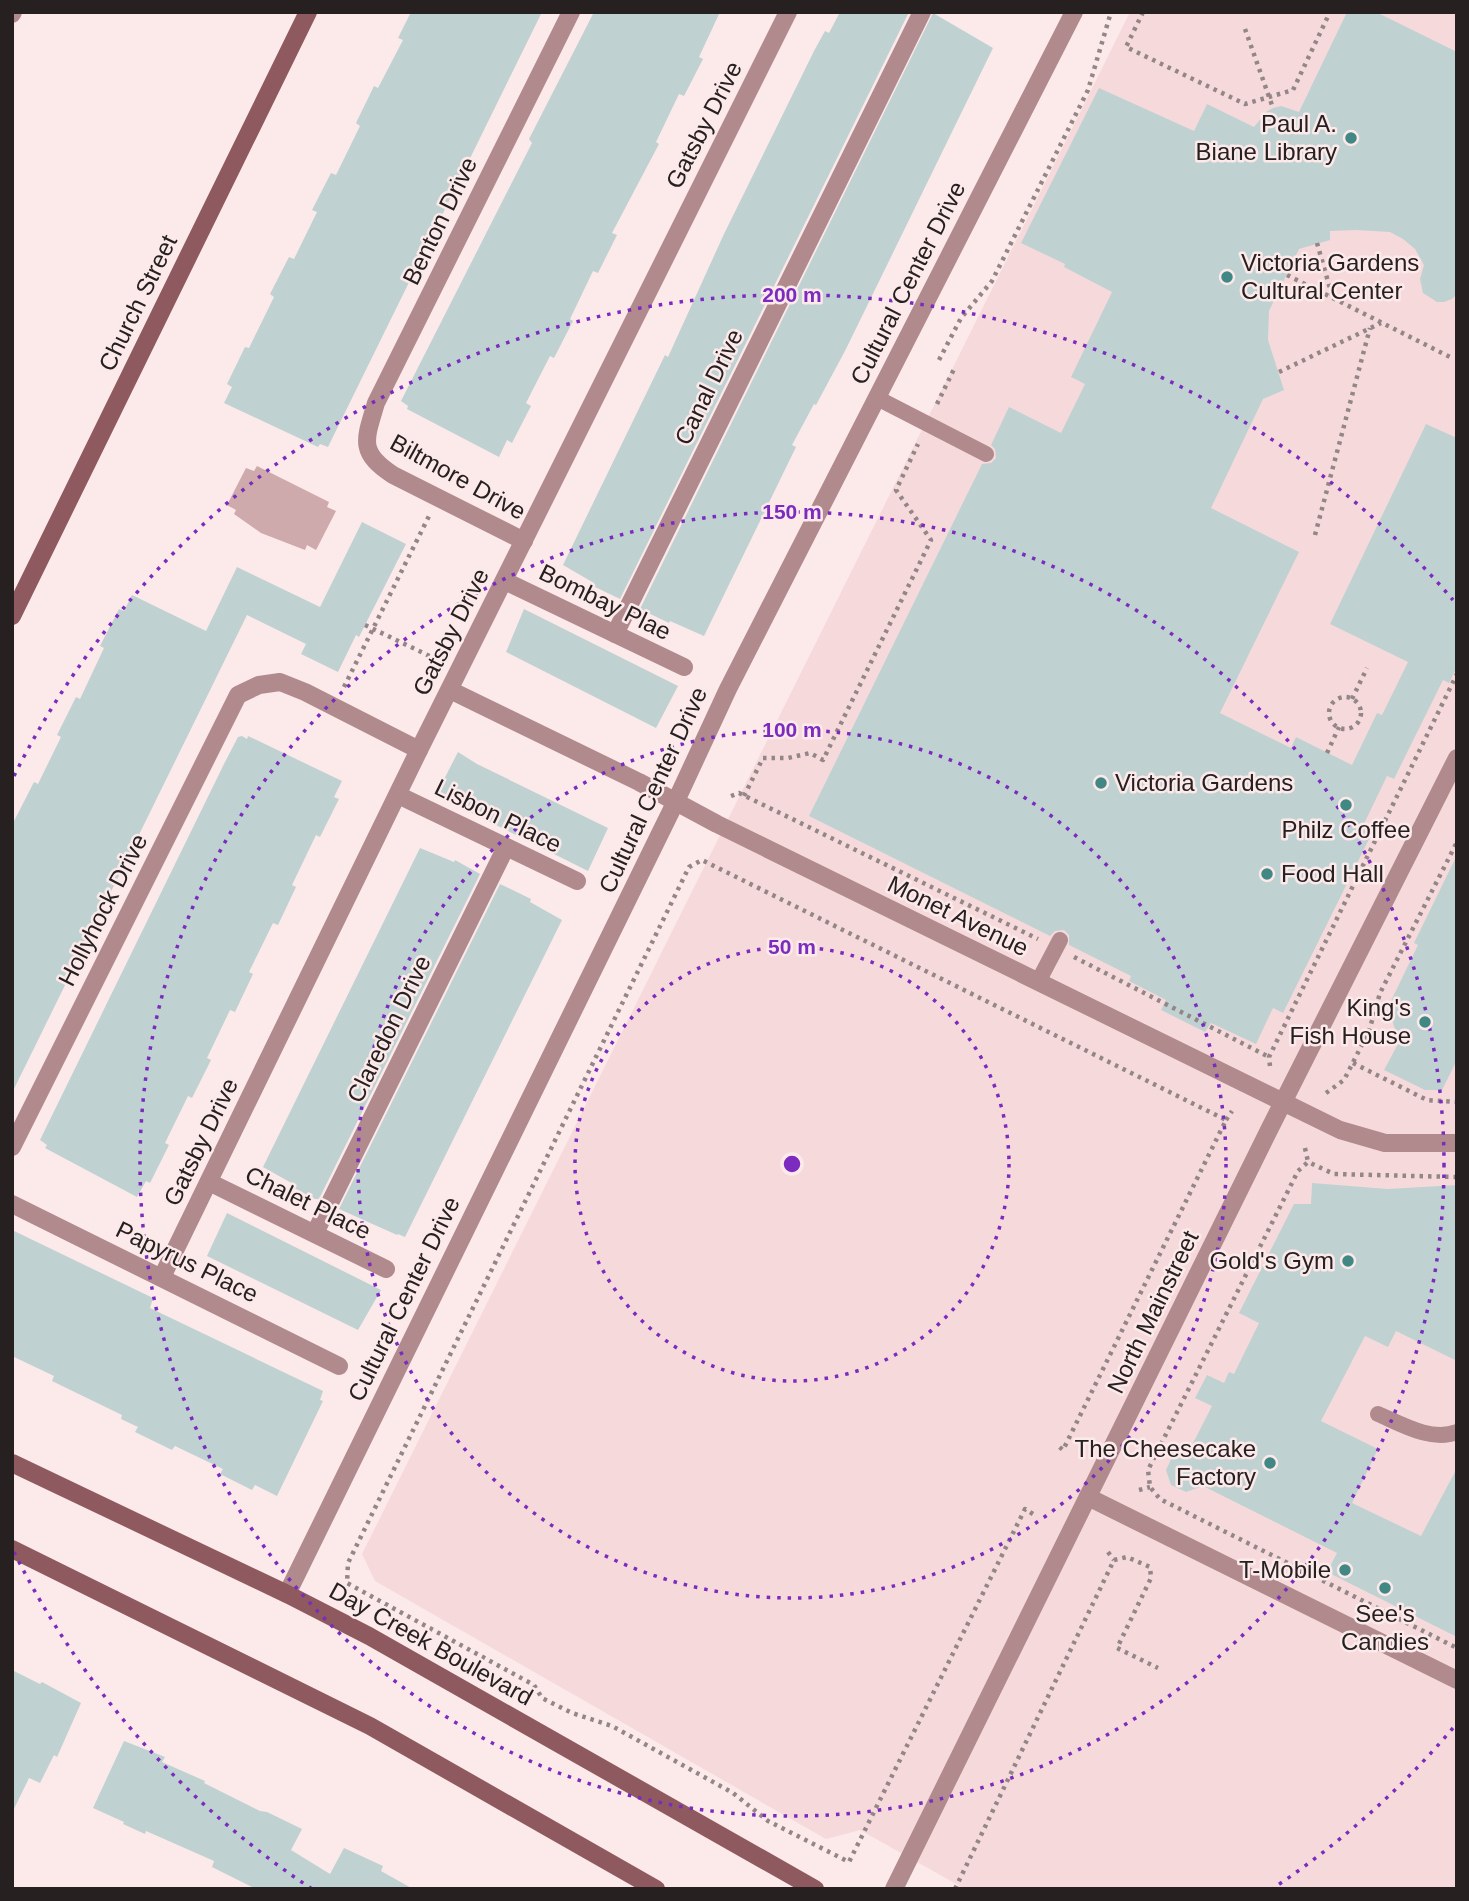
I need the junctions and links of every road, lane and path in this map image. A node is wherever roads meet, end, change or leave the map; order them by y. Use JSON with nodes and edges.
{"nodes":[{"id":1,"x":308,"y":12,"type":"edge"},
{"id":2,"x":571,"y":12,"type":"edge"},
{"id":3,"x":788,"y":12,"type":"edge"},
{"id":4,"x":922,"y":12,"type":"edge"},
{"id":5,"x":1073,"y":12,"type":"edge"},
{"id":6,"x":1111,"y":12,"type":"edge"},
{"id":7,"x":1143,"y":12,"type":"edge"},
{"id":8,"x":1331,"y":12,"type":"edge"},
{"id":9,"x":1245,"y":29,"type":"dead end"},
{"id":10,"x":1269,"y":98,"type":"junction"},
{"id":11,"x":1273,"y":108,"type":"dead end"},
{"id":12,"x":1317,"y":243,"type":"dead end"},
{"id":13,"x":1287,"y":275,"type":"dead end"},
{"id":14,"x":1333,"y":299,"type":"junction"},
{"id":15,"x":1381,"y":322,"type":"junction"},
{"id":16,"x":1370,"y":328,"type":"junction"},
{"id":17,"x":1450,"y":357,"type":"dead end"},
{"id":18,"x":939,"y":360,"type":"dead end"},
{"id":19,"x":955,"y":368,"type":"dead end"},
{"id":20,"x":1279,"y":372,"type":"dead end"},
{"id":21,"x":877,"y":398,"type":"junction"},
{"id":22,"x":927,"y":424,"type":"junction"},
{"id":23,"x":986,"y":454,"type":"dead end"},
{"id":24,"x":369,"y":455,"type":"joint"},
{"id":25,"x":438,"y":498,"type":"junction"},
{"id":26,"x":1315,"y":535,"type":"dead end"},
{"id":27,"x":524,"y":541,"type":"junction"},
{"id":28,"x":505,"y":581,"type":"junction"},
{"id":29,"x":12,"y":616,"type":"edge"},
{"id":30,"x":365,"y":625,"type":"dead end"},
{"id":31,"x":373,"y":628,"type":"junction"},
{"id":32,"x":615,"y":634,"type":"junction"},
{"id":33,"x":684,"y":667,"type":"dead end"},
{"id":34,"x":1367,"y":668,"type":"dead end"},
{"id":35,"x":460,"y":671,"type":"junction"},
{"id":36,"x":1457,"y":674,"type":"edge"},
{"id":37,"x":450,"y":690,"type":"junction"},
{"id":38,"x":1352,"y":699,"type":"junction"},
{"id":39,"x":334,"y":707,"type":"junction"},
{"id":40,"x":1339,"y":727,"type":"junction"},
{"id":41,"x":419,"y":750,"type":"junction"},
{"id":42,"x":1326,"y":753,"type":"dead end"},
{"id":43,"x":1457,"y":758,"type":"edge"},
{"id":44,"x":398,"y":795,"type":"junction"},
{"id":45,"x":731,"y":796,"type":"dead end"},
{"id":46,"x":744,"y":796,"type":"junction"},
{"id":47,"x":676,"y":802,"type":"junction"},
{"id":48,"x":1457,"y":842,"type":"edge"},
{"id":49,"x":506,"y":847,"type":"junction"},
{"id":50,"x":702,"y":853,"type":"dead end"},
{"id":51,"x":702,"y":860,"type":"junction"},
{"id":52,"x":577,"y":881,"type":"dead end"},
{"id":53,"x":1058,"y":944,"type":"junction"},
{"id":54,"x":1038,"y":982,"type":"junction"},
{"id":55,"x":1269,"y":1057,"type":"junction"},
{"id":56,"x":1353,"y":1063,"type":"junction"},
{"id":57,"x":1270,"y":1066,"type":"dead end"},
{"id":58,"x":1326,"y":1093,"type":"dead end"},
{"id":59,"x":1284,"y":1102,"type":"junction"},
{"id":60,"x":1457,"y":1102,"type":"edge"},
{"id":61,"x":1231,"y":1111,"type":"dead end"},
{"id":62,"x":1226,"y":1120,"type":"junction"},
{"id":63,"x":1457,"y":1143,"type":"edge"},
{"id":64,"x":12,"y":1147,"type":"edge"},
{"id":65,"x":1306,"y":1148,"type":"dead end"},
{"id":66,"x":1308,"y":1162,"type":"junction"},
{"id":67,"x":1457,"y":1177,"type":"edge"},
{"id":68,"x":209,"y":1182,"type":"junction"},
{"id":69,"x":12,"y":1204,"type":"edge"},
{"id":70,"x":315,"y":1233,"type":"junction"},
{"id":71,"x":386,"y":1269,"type":"dead end"},
{"id":72,"x":162,"y":1277,"type":"junction"},
{"id":73,"x":339,"y":1366,"type":"dead end"},
{"id":74,"x":1378,"y":1414,"type":"dead end"},
{"id":75,"x":1457,"y":1433,"type":"edge"},
{"id":76,"x":1056,"y":1444,"type":"dead end"},
{"id":77,"x":12,"y":1463,"type":"edge"},
{"id":78,"x":1150,"y":1487,"type":"junction"},
{"id":79,"x":1139,"y":1490,"type":"dead end"},
{"id":80,"x":1088,"y":1497,"type":"junction"},
{"id":81,"x":1033,"y":1514,"type":"dead end"},
{"id":82,"x":12,"y":1549,"type":"edge"},
{"id":83,"x":1108,"y":1552,"type":"dead end"},
{"id":84,"x":1114,"y":1560,"type":"junction"},
{"id":85,"x":287,"y":1594,"type":"junction"},
{"id":86,"x":1457,"y":1648,"type":"edge"},
{"id":87,"x":1158,"y":1668,"type":"dead end"},
{"id":88,"x":1457,"y":1681,"type":"edge"},
{"id":89,"x":656,"y":1889,"type":"edge"},
{"id":90,"x":815,"y":1889,"type":"edge"},
{"id":91,"x":894,"y":1889,"type":"edge"},
{"id":92,"x":955,"y":1889,"type":"edge"}],
"edges":[{"from":1,"to":29,"type":"main road","name":"Church Street"},
{"from":2,"to":24,"type":"street","name":"Benton Drive"},
{"from":3,"to":27,"type":"street","name":"Gatsby Drive"},
{"from":4,"to":32,"type":"street","name":"Canal Drive"},
{"from":5,"to":21,"type":"street","name":"Cultural Center Drive"},
{"from":6,"to":18,"type":"path"},
{"from":7,"to":10,"type":"path"},
{"from":8,"to":10,"type":"path"},
{"from":9,"to":10,"type":"path"},
{"from":10,"to":11,"type":"path"},
{"from":12,"to":14,"type":"path"},
{"from":13,"to":14,"type":"path"},
{"from":14,"to":15,"type":"path"},
{"from":15,"to":16,"type":"path"},
{"from":15,"to":17,"type":"path"},
{"from":16,"to":20,"type":"path"},
{"from":16,"to":26,"type":"path"},
{"from":19,"to":22,"type":"path"},
{"from":21,"to":22,"type":"lane"},
{"from":21,"to":47,"type":"street","name":"Cultural Center Drive"},
{"from":22,"to":23,"type":"lane"},
{"from":22,"to":46,"type":"path"},
{"from":24,"to":25,"type":"street","name":"Biltmore Drive"},
{"from":25,"to":27,"type":"street","name":"Biltmore Drive"},
{"from":25,"to":31,"type":"path"},
{"from":27,"to":28,"type":"street","name":"Gatsby Drive"},
{"from":28,"to":32,"type":"street","name":"Bombay Plae"},
{"from":28,"to":35,"type":"street","name":"Gatsby Drive"},
{"from":30,"to":31,"type":"path"},
{"from":31,"to":35,"type":"path"},
{"from":31,"to":39,"type":"path"},
{"from":32,"to":33,"type":"street","name":"Bombay Plae"},
{"from":34,"to":38,"type":"path"},
{"from":35,"to":37,"type":"street","name":"Gatsby Drive"},
{"from":36,"to":55,"type":"path"},
{"from":37,"to":41,"type":"street","name":"Gatsby Drive"},
{"from":37,"to":47,"type":"street","name":"Monet Avenue"},
{"from":38,"to":40,"type":"path"},
{"from":38,"to":40,"type":"path"},
{"from":39,"to":41,"type":"street"},
{"from":39,"to":64,"type":"street","name":"Hollyhock Drive"},
{"from":40,"to":42,"type":"path"},
{"from":41,"to":44,"type":"street","name":"Gatsby Drive"},
{"from":43,"to":59,"type":"street","name":"North Mainstreet"},
{"from":44,"to":49,"type":"street","name":"Lisbon Place"},
{"from":44,"to":68,"type":"street","name":"Gatsby Drive"},
{"from":45,"to":46,"type":"path"},
{"from":46,"to":53,"type":"path"},
{"from":47,"to":54,"type":"street","name":"Monet Avenue"},
{"from":47,"to":85,"type":"street","name":"Cultural Center Drive"},
{"from":48,"to":56,"type":"path"},
{"from":49,"to":52,"type":"street","name":"Lisbon Place"},
{"from":49,"to":70,"type":"street","name":"Claredon Drive"},
{"from":50,"to":51,"type":"path"},
{"from":51,"to":62,"type":"path"},
{"from":51,"to":81,"type":"path"},
{"from":53,"to":54,"type":"lane"},
{"from":53,"to":55,"type":"path"},
{"from":54,"to":59,"type":"street","name":"Monet Avenue"},
{"from":55,"to":57,"type":"path"},
{"from":56,"to":58,"type":"path"},
{"from":56,"to":60,"type":"path"},
{"from":59,"to":63,"type":"street","name":"Monet Avenue"},
{"from":59,"to":80,"type":"street","name":"North Mainstreet"},
{"from":61,"to":62,"type":"path"},
{"from":62,"to":76,"type":"path"},
{"from":65,"to":66,"type":"path"},
{"from":66,"to":67,"type":"path"},
{"from":66,"to":78,"type":"path"},
{"from":68,"to":70,"type":"street","name":"Chalet Place"},
{"from":68,"to":72,"type":"street","name":"Gatsby Drive"},
{"from":69,"to":72,"type":"street","name":"Papyrus Place"},
{"from":70,"to":71,"type":"street","name":"Chalet Place"},
{"from":72,"to":73,"type":"street","name":"Papyrus Place"},
{"from":74,"to":75,"type":"lane"},
{"from":77,"to":85,"type":"main road","name":"Day Creek Boulevard"},
{"from":78,"to":79,"type":"path"},
{"from":78,"to":86,"type":"path"},
{"from":80,"to":88,"type":"street"},
{"from":80,"to":91,"type":"street","name":"North Mainstreet"},
{"from":82,"to":89,"type":"main road"},
{"from":83,"to":84,"type":"path"},
{"from":84,"to":87,"type":"path"},
{"from":84,"to":92,"type":"path"},
{"from":85,"to":90,"type":"main road","name":"Day Creek Boulevard"}]}
